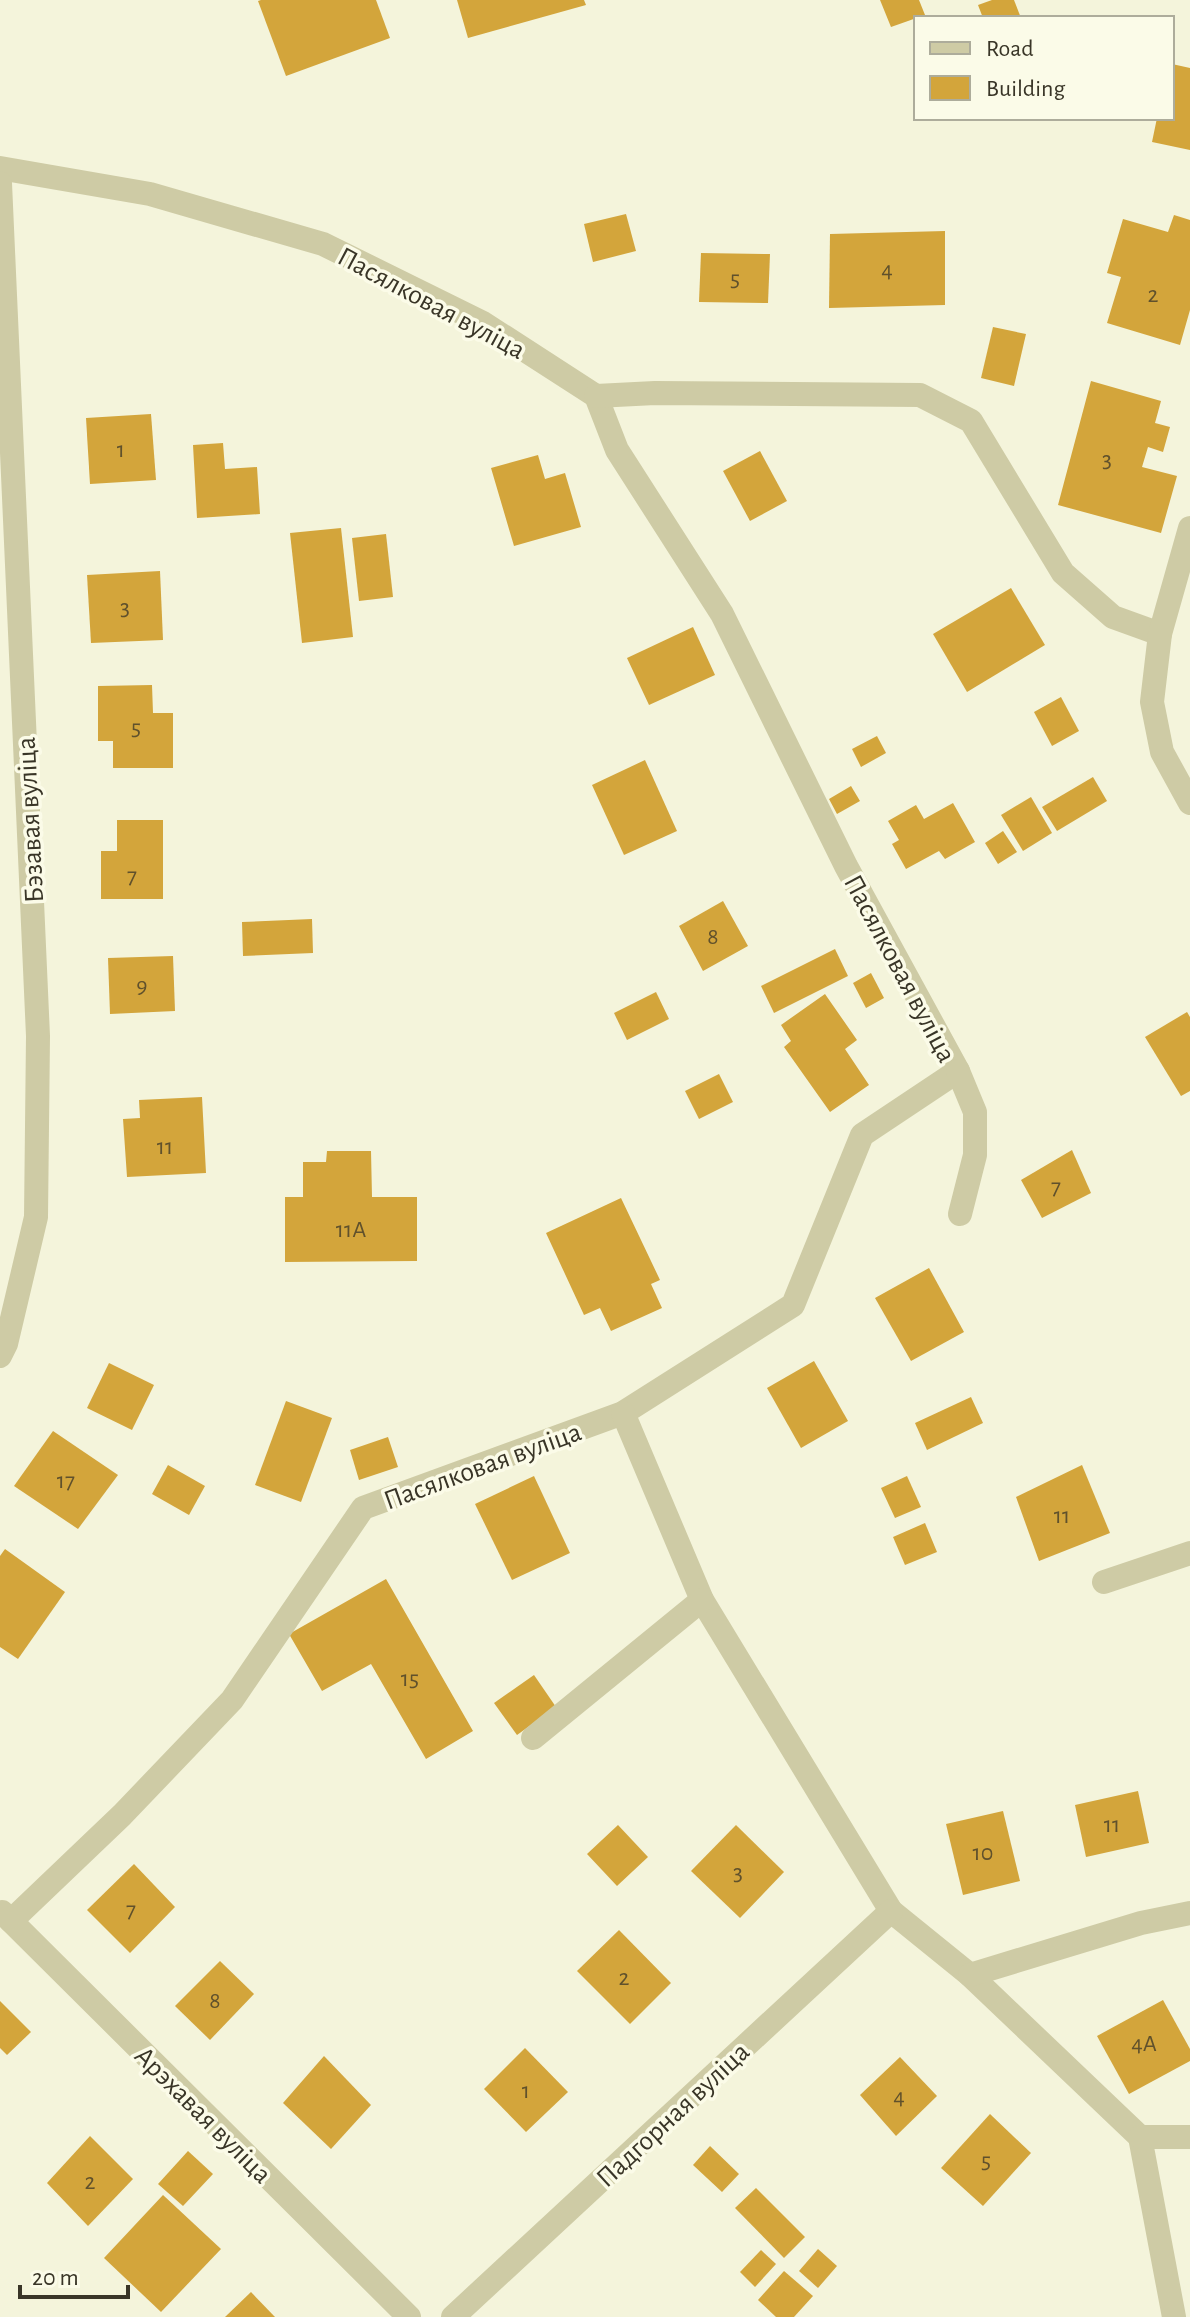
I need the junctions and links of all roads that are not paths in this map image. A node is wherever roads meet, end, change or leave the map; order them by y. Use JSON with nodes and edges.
{"nodes":[{"id":1,"x":0,"y":168,"type":"edge"},
{"id":2,"x":0,"y":183,"type":"edge"},
{"id":3,"x":596,"y":396,"type":"junction"},
{"id":4,"x":1190,"y":528,"type":"edge"},
{"id":5,"x":1160,"y":634,"type":"junction"},
{"id":6,"x":1190,"y":803,"type":"edge"},
{"id":7,"x":958,"y":1071,"type":"junction"},
{"id":8,"x":960,"y":1214,"type":"dead end"},
{"id":9,"x":0,"y":1356,"type":"edge"},
{"id":10,"x":623,"y":1413,"type":"junction"},
{"id":11,"x":1190,"y":1553,"type":"edge"},
{"id":12,"x":1104,"y":1582,"type":"dead end"},
{"id":13,"x":702,"y":1600,"type":"junction"},
{"id":14,"x":533,"y":1738,"type":"dead end"},
{"id":15,"x":891,"y":1911,"type":"junction"},
{"id":16,"x":1190,"y":1913,"type":"edge"},
{"id":17,"x":5,"y":1916,"type":"edge"},
{"id":18,"x":970,"y":1975,"type":"junction"},
{"id":19,"x":1140,"y":2137,"type":"junction"},
{"id":20,"x":1190,"y":2137,"type":"edge"},
{"id":21,"x":409,"y":2317,"type":"edge"},
{"id":22,"x":453,"y":2317,"type":"edge"},
{"id":23,"x":1174,"y":2317,"type":"edge"}],
"edges":[{"from":1,"to":3,"type":"street","name":"Пасялковая вуліца"},
{"from":2,"to":9,"type":"street","name":"Бэзавая вуліца"},
{"from":3,"to":5,"type":"street"},
{"from":3,"to":7,"type":"street","name":"Пасялковая вуліца"},
{"from":4,"to":5,"type":"street"},
{"from":5,"to":6,"type":"street"},
{"from":7,"to":8,"type":"street"},
{"from":7,"to":10,"type":"street","name":"Пасялковая вуліца"},
{"from":10,"to":13,"type":"street"},
{"from":10,"to":17,"type":"street","name":"Пасялковая вуліца"},
{"from":11,"to":12,"type":"street"},
{"from":13,"to":14,"type":"street"},
{"from":13,"to":15,"type":"street"},
{"from":15,"to":18,"type":"street"},
{"from":15,"to":22,"type":"street","name":"Падгорная вуліца"},
{"from":16,"to":18,"type":"street"},
{"from":17,"to":21,"type":"street","name":"Арэхавая вуліца"},
{"from":18,"to":19,"type":"street"},
{"from":19,"to":20,"type":"street"},
{"from":19,"to":23,"type":"street"}]}
